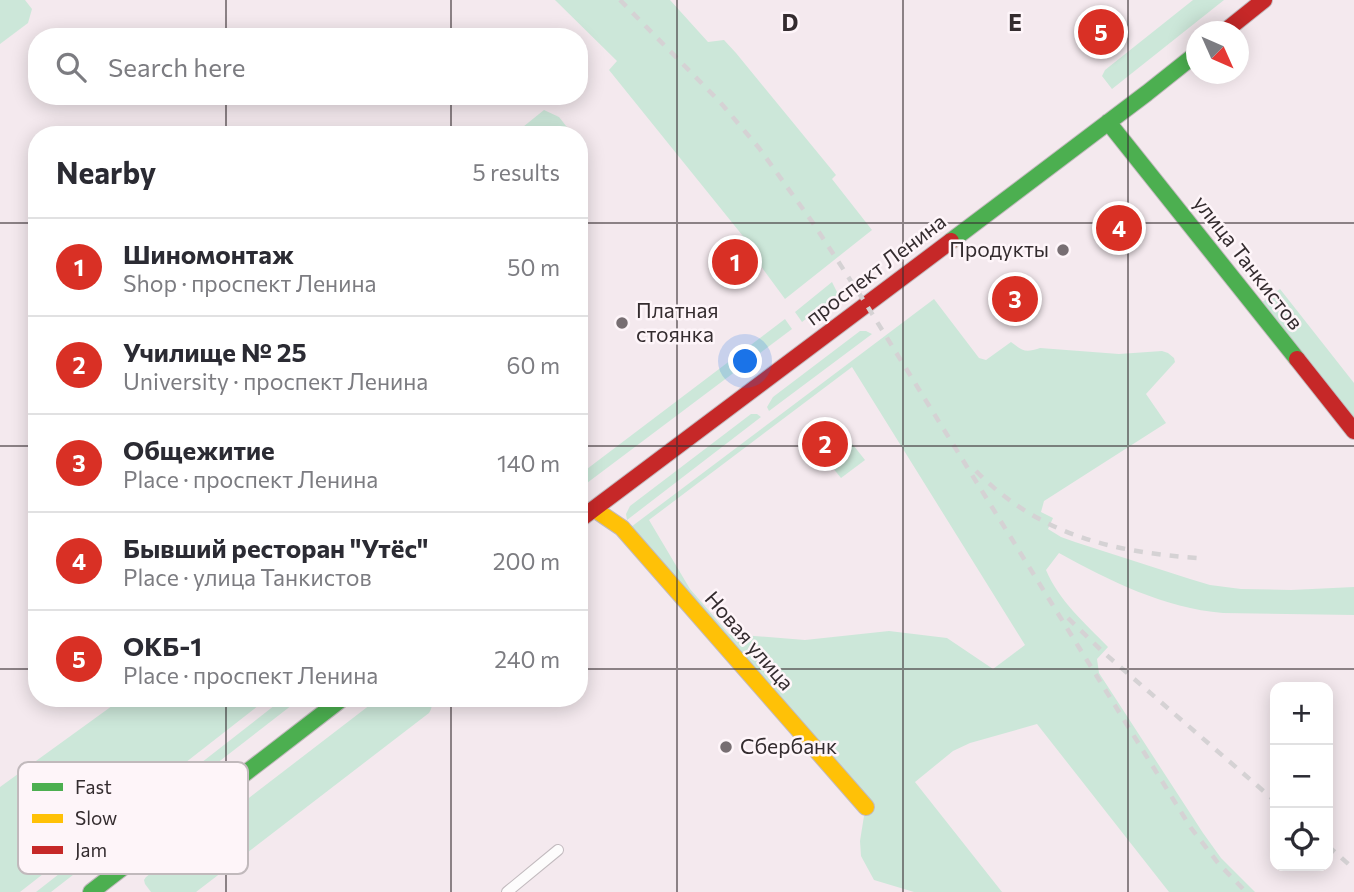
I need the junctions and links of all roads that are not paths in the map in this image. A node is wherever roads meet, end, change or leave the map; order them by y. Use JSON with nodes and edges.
{"nodes":[{"id":1,"x":1264,"y":0,"type":"edge"},
{"id":2,"x":1238,"y":21,"type":"edge"},
{"id":3,"x":1186,"y":62,"type":"edge"},
{"id":4,"x":1108,"y":122,"type":"junction"},
{"id":5,"x":1354,"y":431,"type":"edge"},
{"id":6,"x":594,"y":509,"type":"junction"},
{"id":7,"x":588,"y":513,"type":"edge"},
{"id":8,"x":331,"y":707,"type":"edge"},
{"id":9,"x":248,"y":771,"type":"edge"},
{"id":10,"x":866,"y":807,"type":"dead end"},
{"id":11,"x":558,"y":850,"type":"dead end"},
{"id":12,"x":114,"y":874,"type":"edge"},
{"id":13,"x":91,"y":892,"type":"edge"},
{"id":14,"x":507,"y":892,"type":"edge"}],
"edges":[{"from":1,"to":2,"type":"main road"},
{"from":3,"to":4,"type":"main road","name":"проспект Ленина"},
{"from":4,"to":5,"type":"main road","name":"улица Танкистов"},
{"from":4,"to":6,"type":"main road","name":"проспект Ленина"},
{"from":6,"to":7,"type":"main road","name":"проспект Ленина"},
{"from":6,"to":10,"type":"main road","name":"Новая улица"},
{"from":8,"to":9,"type":"main road"},
{"from":11,"to":14,"type":"street"},
{"from":12,"to":13,"type":"main road"}]}
